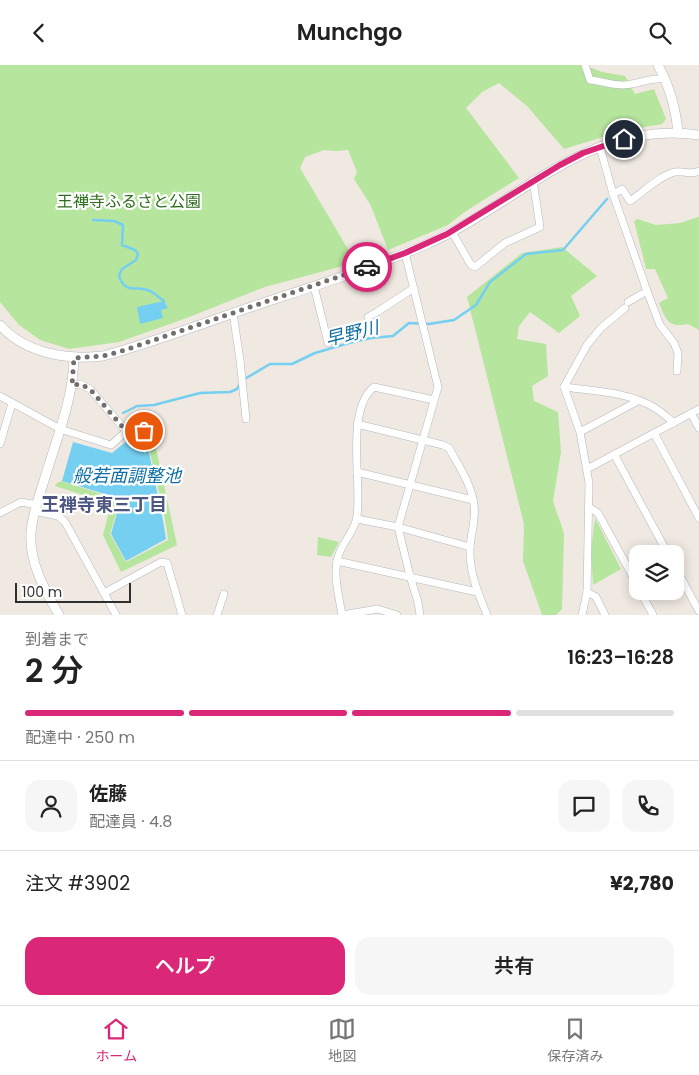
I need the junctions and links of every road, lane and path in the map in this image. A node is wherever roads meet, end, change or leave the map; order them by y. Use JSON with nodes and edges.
{"nodes":[{"id":1,"x":585,"y":65,"type":"edge"},
{"id":2,"x":658,"y":65,"type":"edge"},
{"id":3,"x":665,"y":79,"type":"junction"},
{"id":4,"x":678,"y":133,"type":"junction"},
{"id":5,"x":699,"y":135,"type":"edge"},
{"id":6,"x":600,"y":147,"type":"junction"},
{"id":7,"x":699,"y":171,"type":"edge"},
{"id":8,"x":533,"y":180,"type":"junction"},
{"id":9,"x":613,"y":194,"type":"junction"},
{"id":10,"x":452,"y":231,"type":"junction"},
{"id":11,"x":405,"y":253,"type":"junction"},
{"id":12,"x":314,"y":286,"type":"junction"},
{"id":13,"x":414,"y":288,"type":"junction"},
{"id":14,"x":647,"y":291,"type":"junction"},
{"id":15,"x":233,"y":313,"type":"junction"},
{"id":16,"x":368,"y":317,"type":"dead end"},
{"id":17,"x":0,"y":325,"type":"edge"},
{"id":18,"x":328,"y":343,"type":"dead end"},
{"id":19,"x":74,"y":358,"type":"junction"},
{"id":20,"x":677,"y":371,"type":"dead end"},
{"id":21,"x":72,"y":385,"type":"junction"},
{"id":22,"x":564,"y":387,"type":"junction"},
{"id":23,"x":0,"y":396,"type":"edge"},
{"id":24,"x":434,"y":400,"type":"junction"},
{"id":25,"x":638,"y":401,"type":"junction"},
{"id":26,"x":12,"y":403,"type":"junction"},
{"id":27,"x":699,"y":409,"type":"edge"},
{"id":28,"x":691,"y":413,"type":"junction"},
{"id":29,"x":246,"y":419,"type":"dead end"},
{"id":30,"x":674,"y":423,"type":"junction"},
{"id":31,"x":357,"y":424,"type":"junction"},
{"id":32,"x":699,"y":428,"type":"edge"},
{"id":33,"x":60,"y":429,"type":"junction"},
{"id":34,"x":126,"y":431,"type":"junction"},
{"id":35,"x":144,"y":431,"type":"dead end"},
{"id":36,"x":580,"y":432,"type":"junction"},
{"id":37,"x":654,"y":433,"type":"junction"},
{"id":38,"x":423,"y":440,"type":"junction"},
{"id":39,"x":0,"y":444,"type":"edge"},
{"id":40,"x":614,"y":454,"type":"junction"},
{"id":41,"x":587,"y":469,"type":"junction"},
{"id":42,"x":357,"y":472,"type":"junction"},
{"id":43,"x":410,"y":485,"type":"junction"},
{"id":44,"x":473,"y":500,"type":"junction"},
{"id":45,"x":36,"y":508,"type":"junction"},
{"id":46,"x":590,"y":508,"type":"junction"},
{"id":47,"x":0,"y":513,"type":"edge"},
{"id":48,"x":699,"y":517,"type":"edge"},
{"id":49,"x":357,"y":519,"type":"junction"},
{"id":50,"x":398,"y":527,"type":"junction"},
{"id":51,"x":663,"y":545,"type":"edge"},
{"id":52,"x":470,"y":547,"type":"junction"},
{"id":53,"x":337,"y":561,"type":"junction"},
{"id":54,"x":629,"y":570,"type":"edge"},
{"id":55,"x":410,"y":576,"type":"junction"},
{"id":56,"x":684,"y":584,"type":"edge"},
{"id":57,"x":477,"y":592,"type":"junction"},
{"id":58,"x":587,"y":592,"type":"junction"},
{"id":59,"x":104,"y":593,"type":"junction"},
{"id":60,"x":224,"y":594,"type":"dead end"},
{"id":61,"x":645,"y":600,"type":"edge"},
{"id":62,"x":699,"y":611,"type":"edge"},
{"id":63,"x":59,"y":615,"type":"edge"},
{"id":64,"x":116,"y":615,"type":"edge"},
{"id":65,"x":182,"y":615,"type":"edge"},
{"id":66,"x":217,"y":615,"type":"edge"},
{"id":67,"x":342,"y":615,"type":"edge"},
{"id":68,"x":397,"y":615,"type":"edge"},
{"id":69,"x":420,"y":615,"type":"edge"},
{"id":70,"x":487,"y":615,"type":"edge"},
{"id":71,"x":582,"y":615,"type":"edge"},
{"id":72,"x":605,"y":615,"type":"edge"},
{"id":73,"x":653,"y":615,"type":"edge"}],
"edges":[{"from":1,"to":3,"type":"street"},
{"from":2,"to":3,"type":"street"},
{"from":3,"to":4,"type":"street"},
{"from":4,"to":5,"type":"street"},
{"from":4,"to":6,"type":"street"},
{"from":6,"to":8,"type":"street"},
{"from":6,"to":9,"type":"street"},
{"from":7,"to":9,"type":"street"},
{"from":8,"to":10,"type":"street"},
{"from":8,"to":10,"type":"street"},
{"from":9,"to":14,"type":"street"},
{"from":10,"to":11,"type":"street"},
{"from":11,"to":12,"type":"street"},
{"from":11,"to":13,"type":"street"},
{"from":12,"to":15,"type":"street"},
{"from":12,"to":18,"type":"street"},
{"from":13,"to":16,"type":"street"},
{"from":13,"to":24,"type":"street"},
{"from":14,"to":20,"type":"street"},
{"from":14,"to":22,"type":"street"},
{"from":15,"to":19,"type":"street"},
{"from":15,"to":29,"type":"street"},
{"from":17,"to":19,"type":"street"},
{"from":19,"to":21,"type":"street"},
{"from":21,"to":33,"type":"street"},
{"from":21,"to":34,"type":"street"},
{"from":22,"to":25,"type":"street"},
{"from":22,"to":36,"type":"street"},
{"from":23,"to":26,"type":"street"},
{"from":24,"to":31,"type":"street"},
{"from":24,"to":38,"type":"street"},
{"from":25,"to":30,"type":"street"},
{"from":25,"to":36,"type":"street"},
{"from":26,"to":33,"type":"street"},
{"from":26,"to":39,"type":"street"},
{"from":27,"to":28,"type":"street"},
{"from":28,"to":30,"type":"street"},
{"from":28,"to":32,"type":"street"},
{"from":30,"to":37,"type":"street"},
{"from":31,"to":38,"type":"street"},
{"from":31,"to":42,"type":"street"},
{"from":33,"to":34,"type":"street"},
{"from":33,"to":45,"type":"street"},
{"from":34,"to":35,"type":"street"},
{"from":36,"to":41,"type":"street"},
{"from":37,"to":40,"type":"street"},
{"from":37,"to":48,"type":"street"},
{"from":38,"to":43,"type":"street"},
{"from":38,"to":44,"type":"street"},
{"from":40,"to":41,"type":"street"},
{"from":40,"to":51,"type":"street"},
{"from":41,"to":46,"type":"street"},
{"from":42,"to":43,"type":"street"},
{"from":42,"to":49,"type":"street"},
{"from":43,"to":44,"type":"street"},
{"from":43,"to":50,"type":"street"},
{"from":44,"to":52,"type":"street"},
{"from":45,"to":47,"type":"street"},
{"from":45,"to":59,"type":"street"},
{"from":45,"to":63,"type":"street"},
{"from":46,"to":54,"type":"street"},
{"from":46,"to":58,"type":"street"},
{"from":49,"to":50,"type":"street"},
{"from":49,"to":53,"type":"street"},
{"from":50,"to":52,"type":"street"},
{"from":50,"to":55,"type":"street"},
{"from":52,"to":57,"type":"street"},
{"from":53,"to":55,"type":"street"},
{"from":53,"to":67,"type":"street"},
{"from":55,"to":57,"type":"street"},
{"from":55,"to":69,"type":"street"},
{"from":56,"to":62,"type":"street"},
{"from":57,"to":70,"type":"street"},
{"from":58,"to":71,"type":"street"},
{"from":58,"to":72,"type":"street"},
{"from":59,"to":64,"type":"street"},
{"from":59,"to":65,"type":"street"},
{"from":60,"to":66,"type":"street"},
{"from":61,"to":73,"type":"street"},
{"from":67,"to":68,"type":"street"}]}
